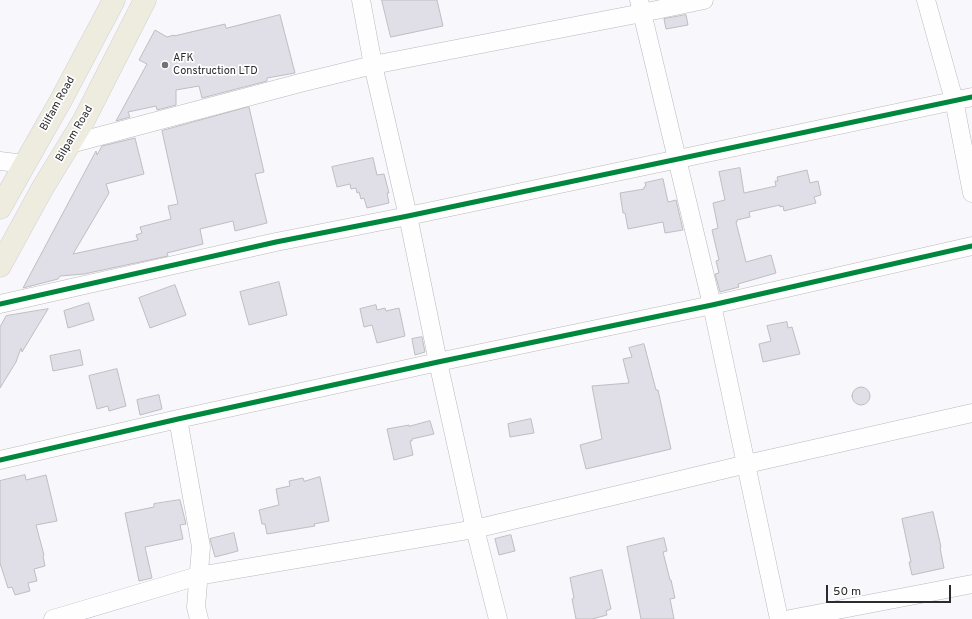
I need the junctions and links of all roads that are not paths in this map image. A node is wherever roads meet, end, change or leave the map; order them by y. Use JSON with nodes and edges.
{"nodes":[{"id":1,"x":114,"y":0,"type":"edge"},
{"id":2,"x":145,"y":0,"type":"edge"},
{"id":3,"x":361,"y":0,"type":"edge"},
{"id":4,"x":704,"y":0,"type":"edge"},
{"id":5,"x":926,"y":0,"type":"edge"},
{"id":6,"x":641,"y":7,"type":"edge"},
{"id":7,"x":373,"y":66,"type":"junction"},
{"id":8,"x":972,"y":96,"type":"edge"},
{"id":9,"x":954,"y":100,"type":"junction"},
{"id":10,"x":70,"y":144,"type":"junction"},
{"id":11,"x":677,"y":158,"type":"junction"},
{"id":12,"x":0,"y":160,"type":"edge"},
{"id":13,"x":24,"y":164,"type":"junction"},
{"id":14,"x":972,"y":193,"type":"edge"},
{"id":15,"x":0,"y":208,"type":"edge"},
{"id":16,"x":408,"y":216,"type":"junction"},
{"id":17,"x":972,"y":246,"type":"edge"},
{"id":18,"x":0,"y":266,"type":"edge"},
{"id":19,"x":0,"y":304,"type":"edge"},
{"id":20,"x":712,"y":305,"type":"junction"},
{"id":21,"x":438,"y":362,"type":"junction"},
{"id":22,"x":972,"y":413,"type":"edge"},
{"id":23,"x":178,"y":419,"type":"junction"},
{"id":24,"x":0,"y":460,"type":"edge"},
{"id":25,"x":747,"y":464,"type":"junction"},
{"id":26,"x":475,"y":529,"type":"junction"},
{"id":27,"x":198,"y":576,"type":"junction"},
{"id":28,"x":972,"y":584,"type":"edge"},
{"id":29,"x":53,"y":619,"type":"edge"},
{"id":30,"x":199,"y":619,"type":"edge"},
{"id":31,"x":498,"y":619,"type":"edge"},
{"id":32,"x":779,"y":619,"type":"edge"},
{"id":33,"x":790,"y":619,"type":"edge"}],
"edges":[{"from":1,"to":13,"type":"main road","name":"Bilfam Road"},
{"from":2,"to":10,"type":"main road","name":"Bilpam Road"},
{"from":3,"to":7,"type":"street"},
{"from":4,"to":6,"type":"street"},
{"from":5,"to":9,"type":"street"},
{"from":6,"to":7,"type":"street"},
{"from":6,"to":11,"type":"street"},
{"from":7,"to":10,"type":"street"},
{"from":7,"to":16,"type":"street"},
{"from":8,"to":9,"type":"street"},
{"from":9,"to":11,"type":"street"},
{"from":9,"to":14,"type":"street"},
{"from":10,"to":18,"type":"main road","name":"Bilpam Road"},
{"from":11,"to":16,"type":"street"},
{"from":11,"to":20,"type":"street"},
{"from":12,"to":13,"type":"street"},
{"from":13,"to":15,"type":"main road","name":"Bilfam Road"},
{"from":16,"to":19,"type":"street"},
{"from":16,"to":21,"type":"street"},
{"from":17,"to":20,"type":"street"},
{"from":20,"to":21,"type":"street"},
{"from":20,"to":25,"type":"street"},
{"from":21,"to":23,"type":"street"},
{"from":21,"to":26,"type":"street"},
{"from":22,"to":25,"type":"street"},
{"from":23,"to":24,"type":"street"},
{"from":23,"to":27,"type":"street"},
{"from":25,"to":26,"type":"street"},
{"from":25,"to":32,"type":"street"},
{"from":26,"to":27,"type":"street"},
{"from":26,"to":31,"type":"street"},
{"from":27,"to":29,"type":"street"},
{"from":27,"to":30,"type":"street"},
{"from":28,"to":33,"type":"street"}]}
